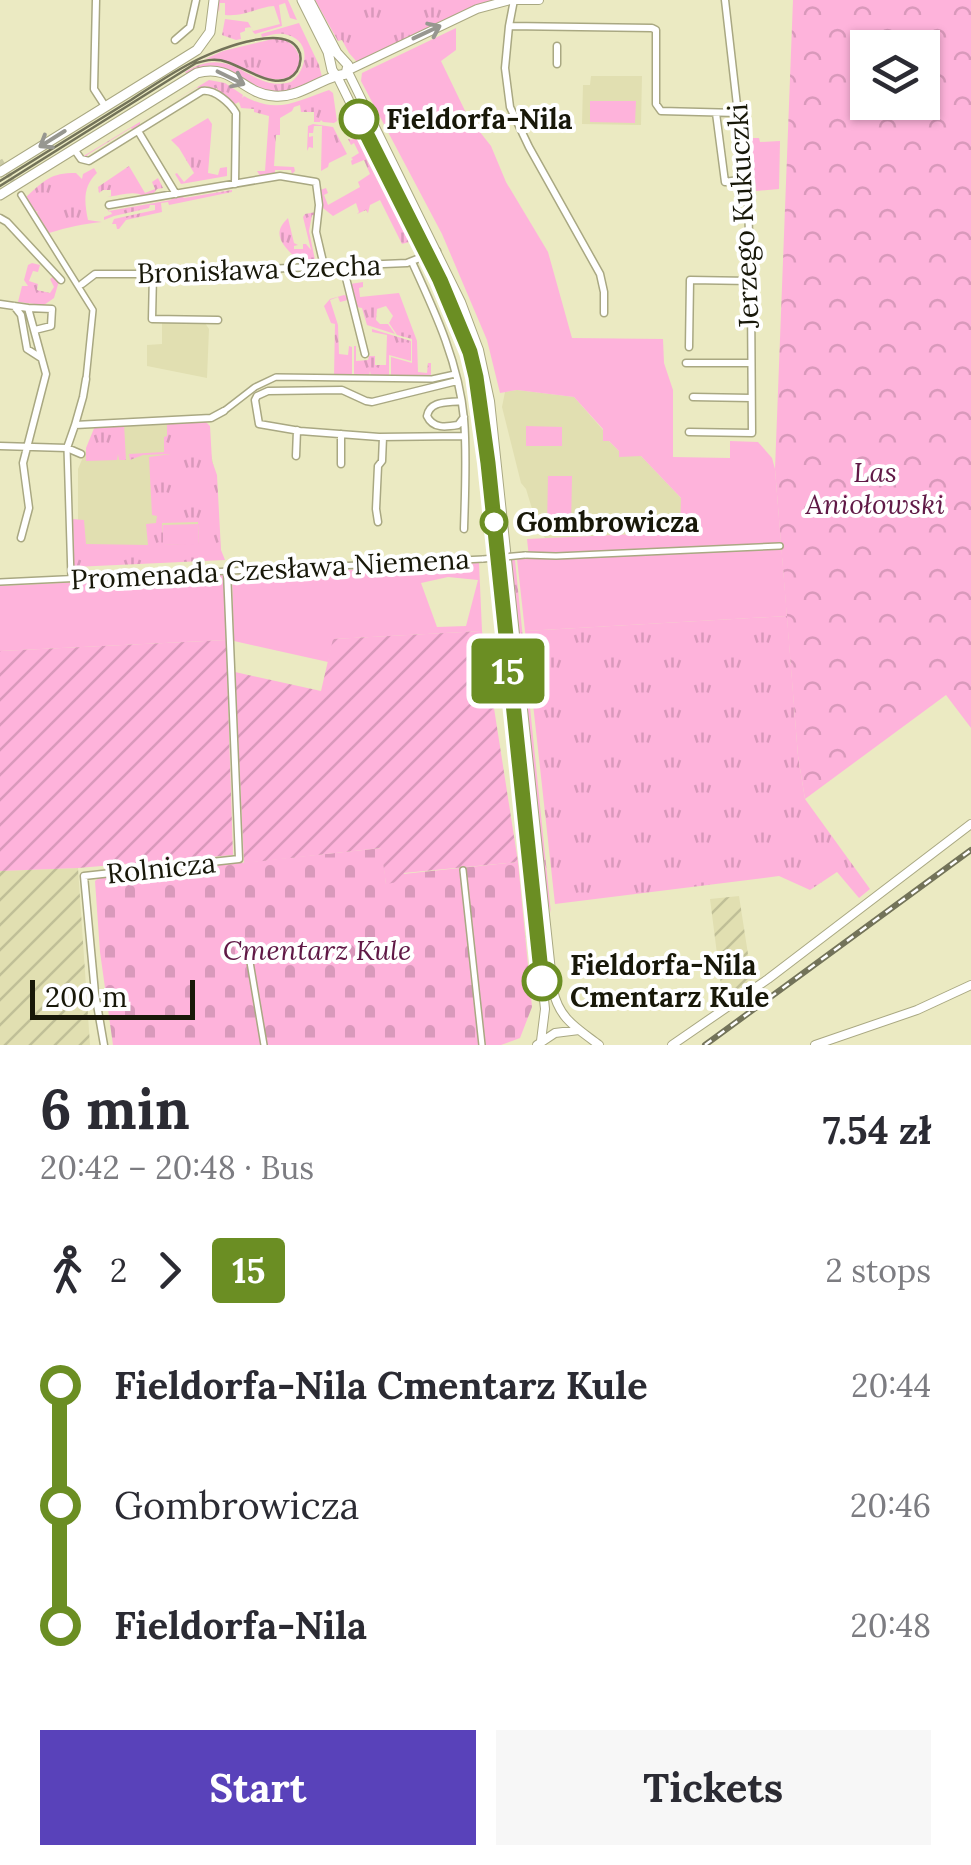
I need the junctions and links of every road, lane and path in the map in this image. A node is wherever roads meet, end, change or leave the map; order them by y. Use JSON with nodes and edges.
{"nodes":[{"id":1,"x":96,"y":0,"type":"edge"},
{"id":2,"x":196,"y":0,"type":"edge"},
{"id":3,"x":214,"y":0,"type":"edge"},
{"id":4,"x":306,"y":0,"type":"edge"},
{"id":5,"x":511,"y":0,"type":"edge"},
{"id":6,"x":538,"y":0,"type":"edge"},
{"id":7,"x":725,"y":0,"type":"edge"},
{"id":8,"x":508,"y":26,"type":"junction"},
{"id":9,"x":175,"y":40,"type":"dead end"},
{"id":10,"x":558,"y":46,"type":"dead end"},
{"id":11,"x":557,"y":64,"type":"dead end"},
{"id":12,"x":349,"y":71,"type":"junction"},
{"id":13,"x":337,"y":76,"type":"junction"},
{"id":14,"x":105,"y":106,"type":"junction"},
{"id":15,"x":716,"y":112,"type":"junction"},
{"id":16,"x":738,"y":113,"type":"junction"},
{"id":17,"x":116,"y":122,"type":"junction"},
{"id":18,"x":138,"y":130,"type":"junction"},
{"id":19,"x":74,"y":148,"type":"junction"},
{"id":20,"x":0,"y":172,"type":"edge"},
{"id":21,"x":746,"y":179,"type":"junction"},
{"id":22,"x":235,"y":184,"type":"junction"},
{"id":23,"x":176,"y":194,"type":"junction"},
{"id":24,"x":0,"y":195,"type":"edge"},
{"id":25,"x":21,"y":195,"type":"tunnel mouth"},
{"id":26,"x":109,"y":205,"type":"dead end"},
{"id":27,"x":0,"y":218,"type":"edge"},
{"id":28,"x":432,"y":253,"type":"junction"},
{"id":29,"x":412,"y":262,"type":"junction"},
{"id":30,"x":324,"y":266,"type":"junction"},
{"id":31,"x":342,"y":266,"type":"junction"},
{"id":32,"x":153,"y":274,"type":"junction"},
{"id":33,"x":61,"y":280,"type":"dead end"},
{"id":34,"x":751,"y":281,"type":"junction"},
{"id":35,"x":82,"y":284,"type":"dead end"},
{"id":36,"x":0,"y":304,"type":"edge"},
{"id":37,"x":13,"y":306,"type":"junction"},
{"id":38,"x":28,"y":308,"type":"junction"},
{"id":39,"x":604,"y":313,"type":"dead end"},
{"id":40,"x":218,"y":320,"type":"dead end"},
{"id":41,"x":35,"y":330,"type":"junction"},
{"id":42,"x":689,"y":347,"type":"dead end"},
{"id":43,"x":365,"y":354,"type":"dead end"},
{"id":44,"x":42,"y":358,"type":"junction"},
{"id":45,"x":686,"y":363,"type":"dead end"},
{"id":46,"x":750,"y":364,"type":"junction"},
{"id":47,"x":456,"y":377,"type":"junction"},
{"id":48,"x":86,"y":379,"type":"joint"},
{"id":49,"x":693,"y":397,"type":"dead end"},
{"id":50,"x":751,"y":398,"type":"junction"},
{"id":51,"x":480,"y":402,"type":"junction"},
{"id":52,"x":462,"y":403,"type":"junction"},
{"id":53,"x":224,"y":411,"type":"joint"},
{"id":54,"x":464,"y":417,"type":"junction"},
{"id":55,"x":75,"y":425,"type":"junction"},
{"id":56,"x":297,"y":430,"type":"junction"},
{"id":57,"x":689,"y":432,"type":"dead end"},
{"id":58,"x":341,"y":434,"type":"junction"},
{"id":59,"x":463,"y":436,"type":"junction"},
{"id":60,"x":383,"y":437,"type":"junction"},
{"id":61,"x":0,"y":446,"type":"edge"},
{"id":62,"x":27,"y":447,"type":"junction"},
{"id":63,"x":67,"y":448,"type":"junction"},
{"id":64,"x":80,"y":454,"type":"dead end"},
{"id":65,"x":296,"y":456,"type":"dead end"},
{"id":66,"x":342,"y":464,"type":"dead end"},
{"id":67,"x":378,"y":522,"type":"dead end"},
{"id":68,"x":464,"y":528,"type":"dead end"},
{"id":69,"x":21,"y":538,"type":"dead end"},
{"id":70,"x":780,"y":546,"type":"dead end"},
{"id":71,"x":226,"y":571,"type":"junction"},
{"id":72,"x":71,"y":578,"type":"junction"},
{"id":73,"x":0,"y":582,"type":"edge"},
{"id":74,"x":971,"y":824,"type":"edge"},
{"id":75,"x":464,"y":870,"type":"dead end"},
{"id":76,"x":250,"y":962,"type":"dead end"},
{"id":77,"x":971,"y":985,"type":"edge"},
{"id":78,"x":579,"y":1030,"type":"junction"},
{"id":79,"x":539,"y":1043,"type":"edge"},
{"id":80,"x":104,"y":1045,"type":"edge"},
{"id":81,"x":264,"y":1045,"type":"edge"},
{"id":82,"x":482,"y":1045,"type":"edge"},
{"id":83,"x":599,"y":1045,"type":"edge"},
{"id":84,"x":672,"y":1045,"type":"edge"},
{"id":85,"x":816,"y":1045,"type":"edge"}],
"edges":[{"from":1,"to":14,"type":"street"},
{"from":2,"to":9,"type":"street"},
{"from":3,"to":14,"type":"main road"},
{"from":4,"to":12,"type":"main road"},
{"from":4,"to":13,"type":"main road"},
{"from":5,"to":6,"type":"street"},
{"from":5,"to":8,"type":"street"},
{"from":12,"to":5,"type":"street","one_way":true},
{"from":7,"to":16,"type":"street","name":"Jerzego Kukuczki"},
{"from":8,"to":15,"type":"street"},
{"from":8,"to":39,"type":"street"},
{"from":10,"to":11,"type":"street"},
{"from":12,"to":13,"type":"main road"},
{"from":12,"to":28,"type":"street"},
{"from":17,"to":13,"type":"main road","one_way":true},
{"from":13,"to":28,"type":"street"},
{"from":14,"to":17,"type":"main road"},
{"from":14,"to":20,"type":"main road","one_way":true},
{"from":15,"to":16,"type":"street"},
{"from":15,"to":21,"type":"street"},
{"from":16,"to":21,"type":"street","name":"Jerzego Kukuczki"},
{"from":17,"to":19,"type":"main road"},
{"from":18,"to":19,"type":"street"},
{"from":18,"to":22,"type":"street"},
{"from":18,"to":23,"type":"street"},
{"from":19,"to":24,"type":"main road"},
{"from":21,"to":34,"type":"street","name":"Jerzego Kukuczki"},
{"from":22,"to":23,"type":"street"},
{"from":22,"to":30,"type":"street"},
{"from":23,"to":26,"type":"street"},
{"from":25,"to":48,"type":"street"},
{"from":27,"to":33,"type":"street"},
{"from":28,"to":29,"type":"street","name":"Bronisława Czecha"},
{"from":28,"to":51,"type":"street"},
{"from":28,"to":78,"type":"street"},
{"from":29,"to":31,"type":"street","name":"Bronisława Czecha"},
{"from":29,"to":47,"type":"street"},
{"from":30,"to":31,"type":"street","name":"Bronisława Czecha"},
{"from":30,"to":32,"type":"street","name":"Bronisława Czecha"},
{"from":31,"to":43,"type":"street"},
{"from":32,"to":35,"type":"street","name":"Bronisława Czecha"},
{"from":32,"to":40,"type":"street"},
{"from":34,"to":42,"type":"street"},
{"from":34,"to":46,"type":"street","name":"Jerzego Kukuczki"},
{"from":36,"to":37,"type":"street"},
{"from":37,"to":38,"type":"street"},
{"from":37,"to":44,"type":"street"},
{"from":38,"to":41,"type":"street"},
{"from":38,"to":41,"type":"street"},
{"from":41,"to":44,"type":"street"},
{"from":44,"to":62,"type":"street"},
{"from":45,"to":46,"type":"street"},
{"from":46,"to":50,"type":"street","name":"Jerzego Kukuczki"},
{"from":47,"to":52,"type":"street"},
{"from":47,"to":53,"type":"street"},
{"from":47,"to":56,"type":"street"},
{"from":48,"to":55,"type":"street"},
{"from":49,"to":50,"type":"street"},
{"from":50,"to":57,"type":"street","name":"Jerzego Kukuczki"},
{"from":51,"to":52,"type":"street"},
{"from":51,"to":79,"type":"street"},
{"from":52,"to":54,"type":"street"},
{"from":52,"to":54,"type":"street"},
{"from":53,"to":55,"type":"street"},
{"from":54,"to":59,"type":"street"},
{"from":55,"to":63,"type":"street"},
{"from":56,"to":58,"type":"street"},
{"from":56,"to":65,"type":"street"},
{"from":58,"to":60,"type":"street"},
{"from":58,"to":66,"type":"street"},
{"from":59,"to":60,"type":"street"},
{"from":59,"to":68,"type":"street"},
{"from":60,"to":67,"type":"street"},
{"from":61,"to":62,"type":"street"},
{"from":62,"to":63,"type":"street"},
{"from":62,"to":69,"type":"street"},
{"from":63,"to":64,"type":"street"},
{"from":63,"to":72,"type":"street"},
{"from":70,"to":71,"type":"street","name":"Promenada Czesława Niemena","bridge":true},
{"from":71,"to":72,"type":"street","name":"Promenada Czesława Niemena"},
{"from":71,"to":80,"type":"street","name":"Rolnicza"},
{"from":72,"to":73,"type":"street","name":"Promenada Czesława Niemena"},
{"from":74,"to":84,"type":"street"},
{"from":75,"to":82,"type":"street"},
{"from":76,"to":81,"type":"street"},
{"from":77,"to":85,"type":"street"},
{"from":78,"to":79,"type":"street"},
{"from":78,"to":83,"type":"street"}]}
